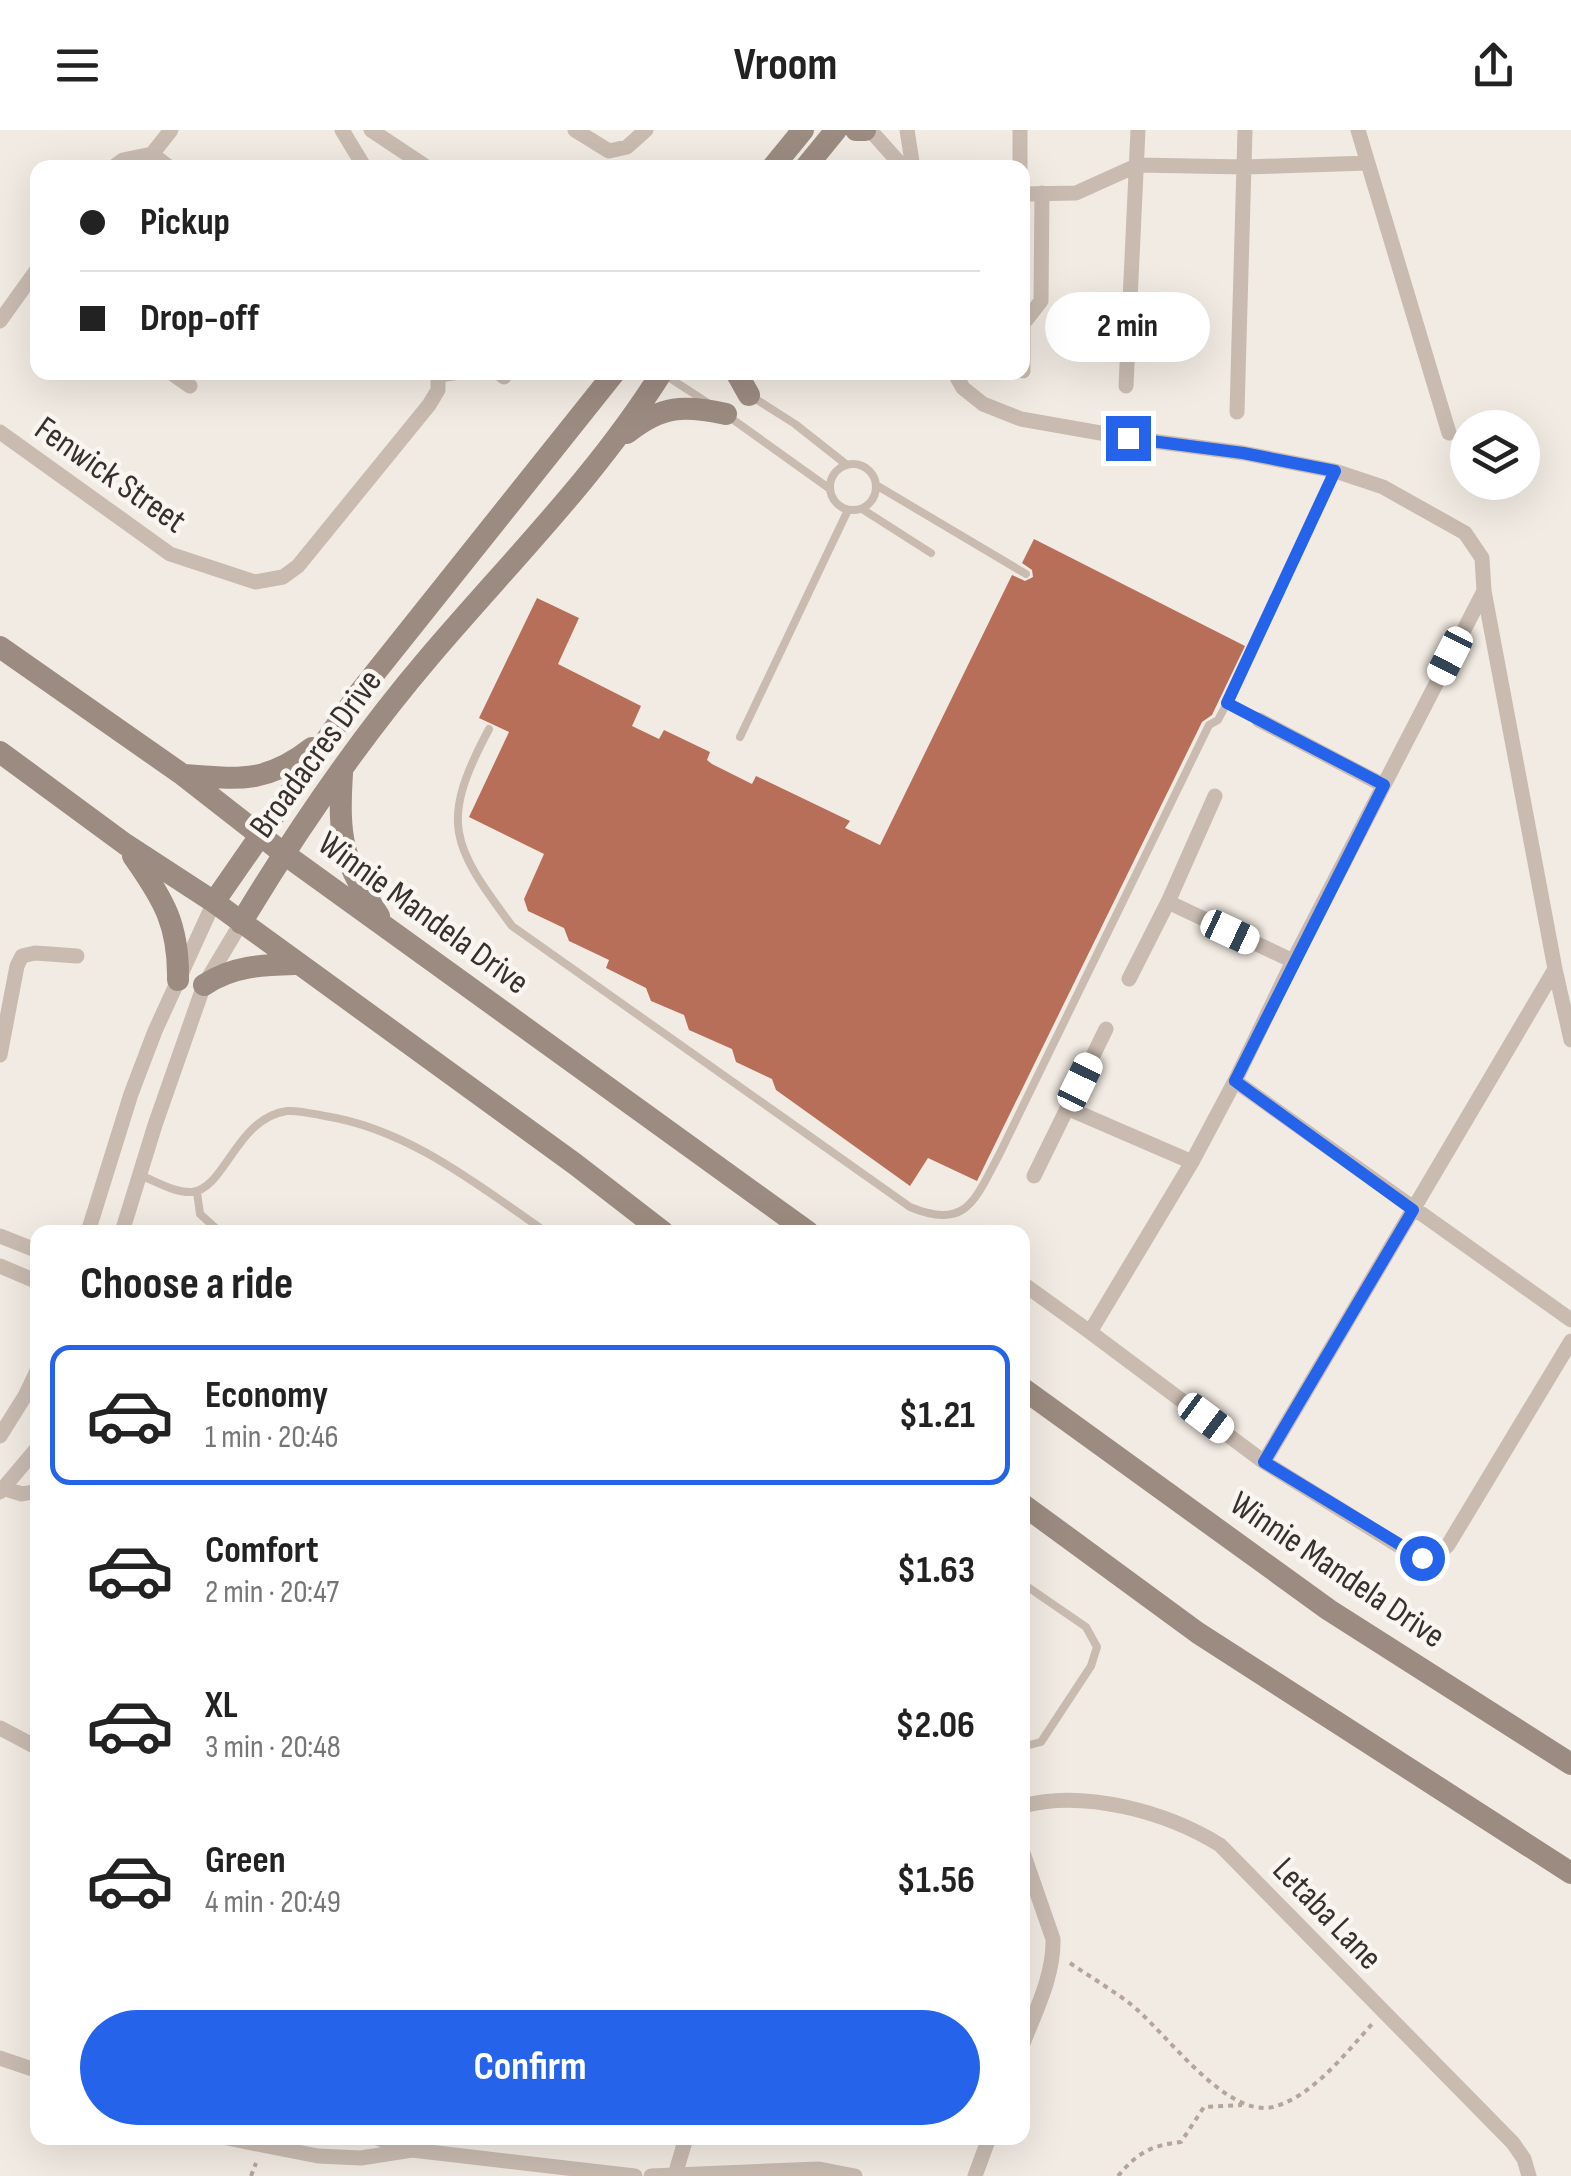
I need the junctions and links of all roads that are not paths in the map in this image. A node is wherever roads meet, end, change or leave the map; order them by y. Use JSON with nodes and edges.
{"nodes":[{"id":1,"x":171,"y":130,"type":"edge"},
{"id":2,"x":342,"y":130,"type":"edge"},
{"id":3,"x":371,"y":130,"type":"edge"},
{"id":4,"x":575,"y":130,"type":"edge"},
{"id":5,"x":646,"y":130,"type":"edge"},
{"id":6,"x":803,"y":130,"type":"edge"},
{"id":7,"x":836,"y":130,"type":"edge"},
{"id":8,"x":856,"y":130,"type":"edge"},
{"id":9,"x":868,"y":130,"type":"edge"},
{"id":10,"x":907,"y":130,"type":"edge"},
{"id":11,"x":1020,"y":130,"type":"edge"},
{"id":12,"x":1138,"y":130,"type":"edge"},
{"id":13,"x":1245,"y":130,"type":"edge"},
{"id":14,"x":1358,"y":130,"type":"edge"},
{"id":15,"x":152,"y":154,"type":"junction"},
{"id":16,"x":124,"y":160,"type":"edge"},
{"id":17,"x":160,"y":160,"type":"edge"},
{"id":18,"x":361,"y":160,"type":"edge"},
{"id":19,"x":416,"y":160,"type":"edge"},
{"id":20,"x":779,"y":160,"type":"edge"},
{"id":21,"x":812,"y":160,"type":"edge"},
{"id":22,"x":896,"y":160,"type":"edge"},
{"id":23,"x":912,"y":160,"type":"edge"},
{"id":24,"x":1020,"y":160,"type":"edge"},
{"id":25,"x":1368,"y":163,"type":"junction"},
{"id":26,"x":1138,"y":164,"type":"junction"},
{"id":27,"x":1245,"y":168,"type":"junction"},
{"id":28,"x":1042,"y":193,"type":"junction"},
{"id":29,"x":1030,"y":194,"type":"edge"},
{"id":30,"x":30,"y":279,"type":"edge"},
{"id":31,"x":1030,"y":315,"type":"edge"},
{"id":32,"x":0,"y":321,"type":"edge"},
{"id":33,"x":439,"y":380,"type":"edge"},
{"id":34,"x":609,"y":380,"type":"edge"},
{"id":35,"x":657,"y":380,"type":"edge"},
{"id":36,"x":673,"y":380,"type":"edge"},
{"id":37,"x":958,"y":380,"type":"edge"},
{"id":38,"x":740,"y":384,"type":"edge"},
{"id":39,"x":1126,"y":386,"type":"dead end"},
{"id":40,"x":1237,"y":412,"type":"dead end"},
{"id":41,"x":726,"y":414,"type":"junction"},
{"id":42,"x":0,"y":432,"type":"edge"},
{"id":43,"x":1449,"y":433,"type":"dead end"},
{"id":44,"x":604,"y":452,"type":"junction"},
{"id":45,"x":846,"y":465,"type":"junction"},
{"id":46,"x":1335,"y":471,"type":"junction"},
{"id":47,"x":876,"y":484,"type":"junction"},
{"id":48,"x":830,"y":490,"type":"junction"},
{"id":49,"x":862,"y":508,"type":"junction"},
{"id":50,"x":848,"y":510,"type":"junction"},
{"id":51,"x":930,"y":553,"type":"dead end"},
{"id":52,"x":1026,"y":574,"type":"dead end"},
{"id":53,"x":1484,"y":591,"type":"junction"},
{"id":54,"x":0,"y":647,"type":"edge"},
{"id":55,"x":1227,"y":703,"type":"junction"},
{"id":56,"x":1259,"y":720,"type":"joint"},
{"id":57,"x":489,"y":729,"type":"dead end"},
{"id":58,"x":328,"y":735,"type":"junction"},
{"id":59,"x":740,"y":738,"type":"dead end"},
{"id":60,"x":0,"y":752,"type":"edge"},
{"id":61,"x":342,"y":772,"type":"junction"},
{"id":62,"x":184,"y":775,"type":"junction"},
{"id":63,"x":1384,"y":785,"type":"junction"},
{"id":64,"x":1215,"y":796,"type":"dead end"},
{"id":65,"x":258,"y":834,"type":"junction"},
{"id":66,"x":125,"y":844,"type":"junction"},
{"id":67,"x":283,"y":853,"type":"junction"},
{"id":68,"x":214,"y":902,"type":"junction"},
{"id":69,"x":1168,"y":902,"type":"junction"},
{"id":70,"x":241,"y":923,"type":"junction"},
{"id":71,"x":386,"y":927,"type":"junction"},
{"id":72,"x":77,"y":956,"type":"dead end"},
{"id":73,"x":1292,"y":961,"type":"junction"},
{"id":74,"x":300,"y":964,"type":"junction"},
{"id":75,"x":1555,"y":969,"type":"junction"},
{"id":76,"x":1129,"y":979,"type":"dead end"},
{"id":77,"x":178,"y":980,"type":"junction"},
{"id":78,"x":204,"y":985,"type":"junction"},
{"id":79,"x":1106,"y":1029,"type":"dead end"},
{"id":80,"x":1571,"y":1040,"type":"edge"},
{"id":81,"x":0,"y":1055,"type":"edge"},
{"id":82,"x":1235,"y":1081,"type":"junction"},
{"id":83,"x":1067,"y":1108,"type":"junction"},
{"id":84,"x":1192,"y":1162,"type":"junction"},
{"id":85,"x":142,"y":1176,"type":"junction"},
{"id":86,"x":1034,"y":1176,"type":"dead end"},
{"id":87,"x":197,"y":1192,"type":"junction"},
{"id":88,"x":1413,"y":1210,"type":"junction"},
{"id":89,"x":90,"y":1225,"type":"edge"},
{"id":90,"x":124,"y":1225,"type":"edge"},
{"id":91,"x":212,"y":1225,"type":"edge"},
{"id":92,"x":535,"y":1225,"type":"edge"},
{"id":93,"x":655,"y":1225,"type":"edge"},
{"id":94,"x":798,"y":1225,"type":"edge"},
{"id":95,"x":0,"y":1237,"type":"edge"},
{"id":96,"x":30,"y":1249,"type":"edge"},
{"id":97,"x":0,"y":1266,"type":"edge"},
{"id":98,"x":30,"y":1279,"type":"edge"},
{"id":99,"x":1030,"y":1290,"type":"edge"},
{"id":100,"x":1571,"y":1320,"type":"edge"},
{"id":101,"x":1090,"y":1332,"type":"junction"},
{"id":102,"x":1571,"y":1341,"type":"edge"},
{"id":103,"x":30,"y":1387,"type":"edge"},
{"id":104,"x":1030,"y":1394,"type":"edge"},
{"id":105,"x":0,"y":1436,"type":"edge"},
{"id":106,"x":30,"y":1456,"type":"edge"},
{"id":107,"x":1264,"y":1462,"type":"junction"},
{"id":108,"x":1,"y":1490,"type":"edge"},
{"id":109,"x":30,"y":1492,"type":"edge"},
{"id":110,"x":1030,"y":1510,"type":"edge"},
{"id":111,"x":1030,"y":1589,"type":"edge"},
{"id":112,"x":0,"y":1728,"type":"edge"},
{"id":113,"x":30,"y":1744,"type":"edge"},
{"id":114,"x":1030,"y":1745,"type":"edge"},
{"id":115,"x":1571,"y":1764,"type":"edge"},
{"id":116,"x":1030,"y":1805,"type":"edge"},
{"id":117,"x":1030,"y":1872,"type":"edge"},
{"id":118,"x":1571,"y":1873,"type":"edge"},
{"id":119,"x":1030,"y":2026,"type":"edge"},
{"id":120,"x":0,"y":2058,"type":"edge"},
{"id":121,"x":30,"y":2068,"type":"edge"},
{"id":122,"x":253,"y":2145,"type":"edge"},
{"id":123,"x":397,"y":2145,"type":"edge"},
{"id":124,"x":684,"y":2145,"type":"edge"},
{"id":125,"x":987,"y":2145,"type":"edge"},
{"id":126,"x":412,"y":2150,"type":"junction"},
{"id":127,"x":675,"y":2174,"type":"edge"},
{"id":128,"x":840,"y":2174,"type":"edge"},
{"id":129,"x":635,"y":2176,"type":"edge"},
{"id":130,"x":651,"y":2176,"type":"edge"},
{"id":131,"x":855,"y":2176,"type":"edge"},
{"id":132,"x":976,"y":2176,"type":"edge"},
{"id":133,"x":1528,"y":2176,"type":"edge"}],
"edges":[{"from":1,"to":15,"type":"street"},
{"from":2,"to":18,"type":"street"},
{"from":3,"to":19,"type":"street"},
{"from":4,"to":5,"type":"street"},
{"from":6,"to":20,"type":"main road"},
{"from":7,"to":21,"type":"main road"},
{"from":8,"to":9,"type":"main road"},
{"from":9,"to":22,"type":"street"},
{"from":10,"to":23,"type":"street"},
{"from":11,"to":24,"type":"street"},
{"from":12,"to":26,"type":"street"},
{"from":13,"to":27,"type":"street"},
{"from":14,"to":25,"type":"street"},
{"from":15,"to":16,"type":"street"},
{"from":15,"to":17,"type":"street"},
{"from":25,"to":27,"type":"street"},
{"from":25,"to":43,"type":"street"},
{"from":26,"to":27,"type":"street"},
{"from":26,"to":28,"type":"street"},
{"from":26,"to":39,"type":"street"},
{"from":27,"to":40,"type":"street"},
{"from":28,"to":29,"type":"street"},
{"from":28,"to":31,"type":"street"},
{"from":30,"to":32,"type":"street"},
{"from":33,"to":42,"type":"street","name":"Fenwick Street"},
{"from":34,"to":58,"type":"main road","name":"Broadacres Drive"},
{"from":35,"to":44,"type":"main road","name":"Broadacres Drive"},
{"from":36,"to":41,"type":"lane"},
{"from":37,"to":46,"type":"street"},
{"from":38,"to":45,"type":"lane"},
{"from":41,"to":44,"type":"main road"},
{"from":41,"to":48,"type":"lane"},
{"from":44,"to":61,"type":"main road","name":"Broadacres Drive"},
{"from":45,"to":47,"type":"lane"},
{"from":45,"to":48,"type":"lane"},
{"from":46,"to":53,"type":"street"},
{"from":46,"to":55,"type":"lane"},
{"from":47,"to":49,"type":"lane"},
{"from":47,"to":52,"type":"lane"},
{"from":48,"to":50,"type":"lane"},
{"from":49,"to":50,"type":"lane"},
{"from":49,"to":51,"type":"lane"},
{"from":50,"to":59,"type":"lane"},
{"from":53,"to":63,"type":"street"},
{"from":53,"to":75,"type":"street"},
{"from":54,"to":62,"type":"main road","name":"Winnie Mandela Drive"},
{"from":55,"to":56,"type":"lane"},
{"from":55,"to":57,"type":"lane"},
{"from":56,"to":63,"type":"street"},
{"from":58,"to":62,"type":"main road"},
{"from":58,"to":65,"type":"main road","name":"Broadacres Drive"},
{"from":60,"to":66,"type":"main road"},
{"from":61,"to":67,"type":"main road","name":"Broadacres Drive"},
{"from":61,"to":71,"type":"main road"},
{"from":62,"to":65,"type":"main road","name":"Winnie Mandela Drive"},
{"from":63,"to":73,"type":"street"},
{"from":64,"to":69,"type":"street"},
{"from":65,"to":67,"type":"main road","name":"Winnie Mandela Drive"},
{"from":65,"to":68,"type":"main road","name":"Broadacres Drive"},
{"from":66,"to":68,"type":"main road"},
{"from":66,"to":77,"type":"main road"},
{"from":67,"to":70,"type":"main road","name":"Broadacres Drive"},
{"from":67,"to":71,"type":"main road","name":"Winnie Mandela Drive"},
{"from":68,"to":70,"type":"main road"},
{"from":68,"to":77,"type":"street","name":"Broadacres Drive"},
{"from":69,"to":73,"type":"street"},
{"from":69,"to":76,"type":"street"},
{"from":70,"to":74,"type":"main road"},
{"from":70,"to":78,"type":"street","name":"Broadacres Drive"},
{"from":71,"to":94,"type":"main road","name":"Winnie Mandela Drive"},
{"from":72,"to":81,"type":"street"},
{"from":73,"to":82,"type":"street"},
{"from":74,"to":78,"type":"main road"},
{"from":74,"to":93,"type":"main road"},
{"from":75,"to":80,"type":"street"},
{"from":75,"to":88,"type":"street"},
{"from":77,"to":89,"type":"street","name":"Broadacres Drive"},
{"from":78,"to":85,"type":"street","name":"Broadacres Drive"},
{"from":79,"to":83,"type":"street"},
{"from":82,"to":84,"type":"street"},
{"from":82,"to":88,"type":"street"},
{"from":83,"to":84,"type":"street"},
{"from":83,"to":86,"type":"street"},
{"from":84,"to":101,"type":"street"},
{"from":85,"to":87,"type":"lane"},
{"from":85,"to":90,"type":"street","name":"Broadacres Drive"},
{"from":87,"to":91,"type":"lane"},
{"from":87,"to":92,"type":"lane"},
{"from":88,"to":100,"type":"street"},
{"from":88,"to":107,"type":"street"},
{"from":95,"to":96,"type":"street"},
{"from":97,"to":98,"type":"street"},
{"from":99,"to":101,"type":"street"},
{"from":101,"to":107,"type":"street"},
{"from":102,"to":107,"type":"street"},
{"from":103,"to":105,"type":"street"},
{"from":104,"to":115,"type":"main road","name":"Winnie Mandela Drive"},
{"from":106,"to":108,"type":"street"},
{"from":108,"to":109,"type":"street"},
{"from":110,"to":118,"type":"main road"},
{"from":111,"to":114,"type":"lane"},
{"from":112,"to":113,"type":"street"},
{"from":116,"to":133,"type":"street","name":"Letaba Lane"},
{"from":117,"to":119,"type":"street"},
{"from":120,"to":121,"type":"street"},
{"from":122,"to":126,"type":"street"},
{"from":123,"to":126,"type":"street"},
{"from":124,"to":127,"type":"street"},
{"from":125,"to":132,"type":"street"},
{"from":126,"to":129,"type":"street"},
{"from":127,"to":128,"type":"street"},
{"from":127,"to":130,"type":"street"},
{"from":128,"to":131,"type":"street"}]}
